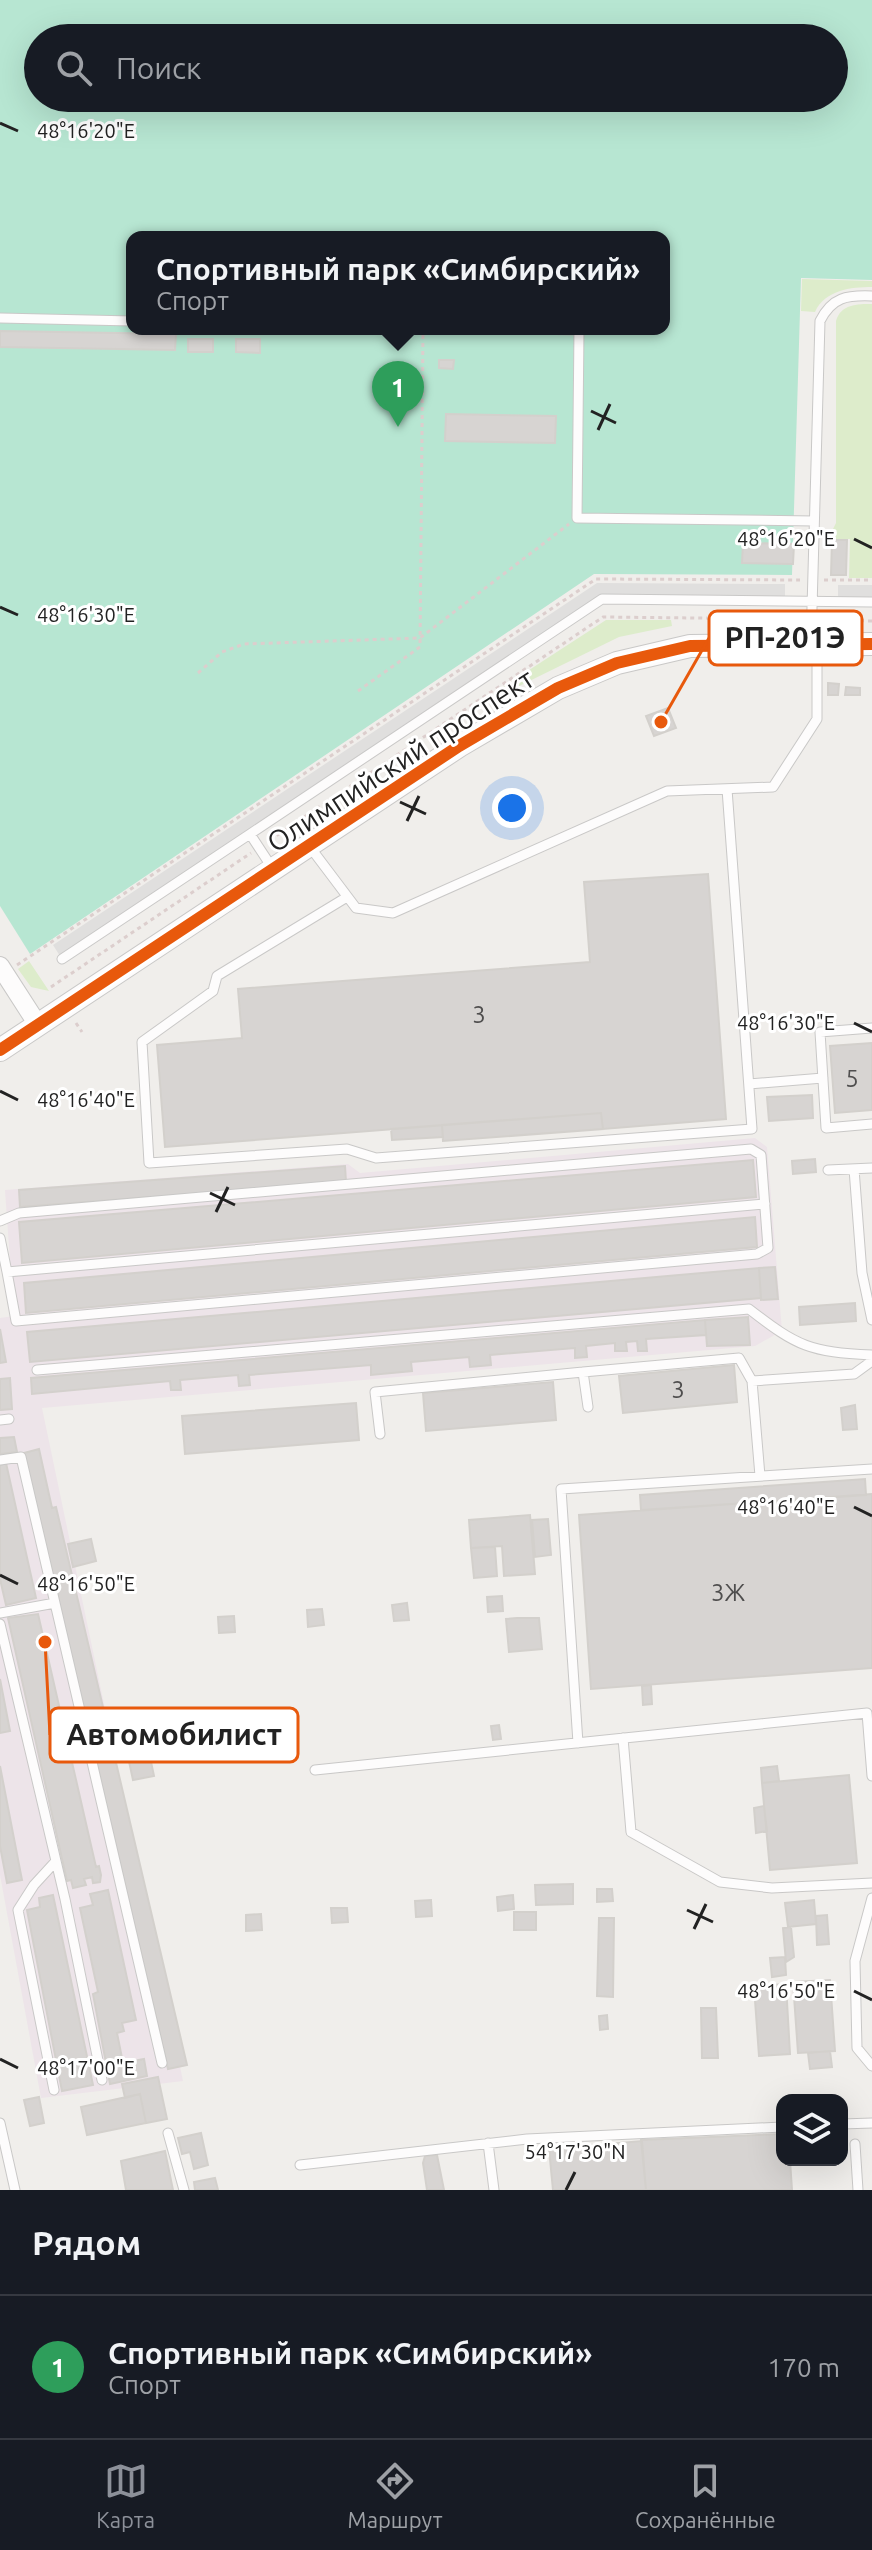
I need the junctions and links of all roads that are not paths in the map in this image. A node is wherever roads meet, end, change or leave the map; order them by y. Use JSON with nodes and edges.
{"nodes":[{"id":1,"x":872,"y":296,"type":"edge"},
{"id":2,"x":0,"y":318,"type":"edge"},
{"id":3,"x":126,"y":321,"type":"edge"},
{"id":4,"x":579,"y":335,"type":"edge"},
{"id":5,"x":814,"y":521,"type":"junction"},
{"id":6,"x":812,"y":601,"type":"junction"},
{"id":7,"x":872,"y":602,"type":"edge"},
{"id":8,"x":814,"y":644,"type":"junction"},
{"id":9,"x":872,"y":644,"type":"edge"},
{"id":10,"x":727,"y":789,"type":"junction"},
{"id":11,"x":250,"y":834,"type":"junction"},
{"id":12,"x":309,"y":846,"type":"junction"},
{"id":13,"x":273,"y":869,"type":"junction"},
{"id":14,"x":347,"y":897,"type":"junction"},
{"id":15,"x":62,"y":959,"type":"dead end"},
{"id":16,"x":0,"y":966,"type":"edge"},
{"id":17,"x":38,"y":1025,"type":"junction"},
{"id":18,"x":872,"y":1028,"type":"edge"},
{"id":19,"x":0,"y":1050,"type":"edge"},
{"id":20,"x":823,"y":1078,"type":"junction"},
{"id":21,"x":749,"y":1084,"type":"junction"},
{"id":22,"x":872,"y":1124,"type":"edge"},
{"id":23,"x":872,"y":1168,"type":"edge"},
{"id":24,"x":854,"y":1169,"type":"junction"},
{"id":25,"x":828,"y":1170,"type":"dead end"},
{"id":26,"x":765,"y":1204,"type":"junction"},
{"id":27,"x":0,"y":1221,"type":"edge"},
{"id":28,"x":0,"y":1238,"type":"edge"},
{"id":29,"x":7,"y":1272,"type":"junction"},
{"id":30,"x":870,"y":1298,"type":"edge"},
{"id":31,"x":872,"y":1320,"type":"edge"},
{"id":32,"x":872,"y":1358,"type":"edge"},
{"id":33,"x":37,"y":1370,"type":"dead end"},
{"id":34,"x":583,"y":1372,"type":"junction"},
{"id":35,"x":752,"y":1381,"type":"junction"},
{"id":36,"x":588,"y":1407,"type":"dead end"},
{"id":37,"x":380,"y":1434,"type":"dead end"},
{"id":38,"x":0,"y":1460,"type":"edge"},
{"id":39,"x":872,"y":1469,"type":"edge"},
{"id":40,"x":760,"y":1476,"type":"junction"},
{"id":41,"x":55,"y":1603,"type":"junction"},
{"id":42,"x":0,"y":1613,"type":"edge"},
{"id":43,"x":0,"y":1624,"type":"edge"},
{"id":44,"x":869,"y":1713,"type":"edge"},
{"id":45,"x":623,"y":1738,"type":"junction"},
{"id":46,"x":578,"y":1743,"type":"junction"},
{"id":47,"x":315,"y":1770,"type":"dead end"},
{"id":48,"x":872,"y":1776,"type":"edge"},
{"id":49,"x":56,"y":1861,"type":"junction"},
{"id":50,"x":872,"y":1883,"type":"edge"},
{"id":51,"x":872,"y":1898,"type":"edge"},
{"id":52,"x":162,"y":2063,"type":"dead end"},
{"id":53,"x":872,"y":2066,"type":"edge"},
{"id":54,"x":102,"y":2080,"type":"dead end"},
{"id":55,"x":54,"y":2090,"type":"dead end"},
{"id":56,"x":0,"y":2123,"type":"edge"},
{"id":57,"x":872,"y":2123,"type":"edge"},
{"id":58,"x":848,"y":2124,"type":"edge"},
{"id":59,"x":776,"y":2127,"type":"edge"},
{"id":60,"x":168,"y":2133,"type":"dead end"},
{"id":61,"x":488,"y":2143,"type":"junction"},
{"id":62,"x":855,"y":2144,"type":"dead end"},
{"id":63,"x":300,"y":2165,"type":"dead end"},
{"id":64,"x":15,"y":2190,"type":"edge"},
{"id":65,"x":184,"y":2190,"type":"edge"},
{"id":66,"x":494,"y":2190,"type":"edge"},
{"id":67,"x":858,"y":2190,"type":"edge"}],
"edges":[{"from":1,"to":5,"type":"lane"},
{"from":2,"to":3,"type":"lane"},
{"from":4,"to":5,"type":"lane"},
{"from":5,"to":6,"type":"lane"},
{"from":6,"to":7,"type":"lane"},
{"from":6,"to":8,"type":"lane"},
{"from":6,"to":11,"type":"lane"},
{"from":8,"to":9,"type":"street","name":"Олимпийский проспект"},
{"from":8,"to":10,"type":"lane"},
{"from":8,"to":12,"type":"street","name":"Олимпийский проспект"},
{"from":10,"to":14,"type":"lane"},
{"from":10,"to":21,"type":"lane"},
{"from":11,"to":13,"type":"lane"},
{"from":11,"to":15,"type":"lane"},
{"from":12,"to":13,"type":"street","name":"Олимпийский проспект"},
{"from":12,"to":14,"type":"lane"},
{"from":13,"to":17,"type":"street","name":"Олимпийский проспект"},
{"from":14,"to":21,"type":"lane"},
{"from":16,"to":17,"type":"street"},
{"from":17,"to":19,"type":"street","name":"Олимпийский проспект"},
{"from":18,"to":20,"type":"lane"},
{"from":20,"to":21,"type":"lane"},
{"from":20,"to":22,"type":"lane"},
{"from":23,"to":24,"type":"lane"},
{"from":24,"to":25,"type":"lane"},
{"from":24,"to":30,"type":"lane"},
{"from":26,"to":27,"type":"lane"},
{"from":26,"to":29,"type":"lane"},
{"from":26,"to":29,"type":"lane"},
{"from":28,"to":29,"type":"lane"},
{"from":30,"to":31,"type":"lane"},
{"from":32,"to":33,"type":"lane"},
{"from":32,"to":35,"type":"lane"},
{"from":34,"to":35,"type":"lane"},
{"from":34,"to":36,"type":"lane"},
{"from":34,"to":37,"type":"lane"},
{"from":35,"to":40,"type":"lane"},
{"from":38,"to":41,"type":"lane"},
{"from":39,"to":40,"type":"lane"},
{"from":40,"to":46,"type":"lane"},
{"from":41,"to":42,"type":"lane"},
{"from":41,"to":52,"type":"lane"},
{"from":43,"to":49,"type":"lane"},
{"from":44,"to":45,"type":"lane"},
{"from":44,"to":48,"type":"lane"},
{"from":45,"to":46,"type":"lane"},
{"from":45,"to":50,"type":"lane"},
{"from":46,"to":47,"type":"lane"},
{"from":49,"to":54,"type":"lane"},
{"from":49,"to":55,"type":"lane"},
{"from":51,"to":53,"type":"lane"},
{"from":56,"to":64,"type":"lane"},
{"from":57,"to":58,"type":"lane"},
{"from":59,"to":61,"type":"lane"},
{"from":60,"to":65,"type":"lane"},
{"from":61,"to":63,"type":"lane"},
{"from":61,"to":66,"type":"lane"},
{"from":62,"to":67,"type":"lane"}]}
